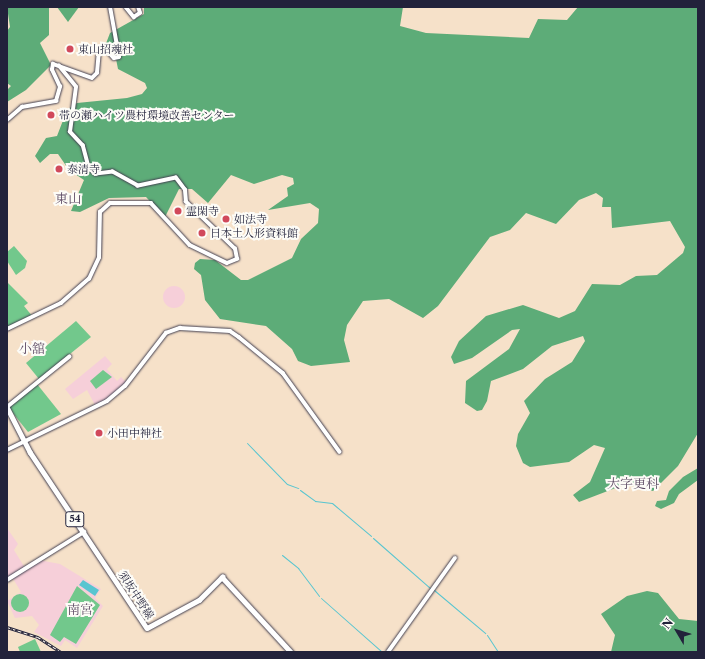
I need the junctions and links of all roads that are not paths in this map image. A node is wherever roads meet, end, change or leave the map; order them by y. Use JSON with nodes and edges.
{"nodes":[{"id":1,"x":110,"y":7,"type":"edge"},
{"id":2,"x":126,"y":7,"type":"edge"},
{"id":3,"x":138,"y":7,"type":"edge"},
{"id":4,"x":59,"y":66,"type":"junction"},
{"id":5,"x":7,"y":120,"type":"edge"},
{"id":6,"x":7,"y":329,"type":"edge"},
{"id":7,"x":69,"y":357,"type":"dead end"},
{"id":8,"x":7,"y":407,"type":"edge"},
{"id":9,"x":24,"y":442,"type":"junction"},
{"id":10,"x":7,"y":450,"type":"edge"},
{"id":11,"x":340,"y":452,"type":"dead end"},
{"id":12,"x":84,"y":532,"type":"junction"},
{"id":13,"x":455,"y":558,"type":"dead end"},
{"id":14,"x":7,"y":580,"type":"edge"},
{"id":15,"x":291,"y":652,"type":"edge"},
{"id":16,"x":388,"y":652,"type":"edge"}],
"edges":[{"from":1,"to":4,"type":"street"},
{"from":2,"to":3,"type":"street"},
{"from":4,"to":5,"type":"street"},
{"from":4,"to":6,"type":"street"},
{"from":7,"to":8,"type":"street"},
{"from":8,"to":9,"type":"main road","name":"須坂中野線","number":"54"},
{"from":9,"to":10,"type":"street"},
{"from":9,"to":11,"type":"street"},
{"from":9,"to":12,"type":"main road","name":"須坂中野線","number":"54"},
{"from":12,"to":14,"type":"street"},
{"from":12,"to":15,"type":"main road","name":"須坂中野線","number":"54"},
{"from":13,"to":16,"type":"street"}]}
